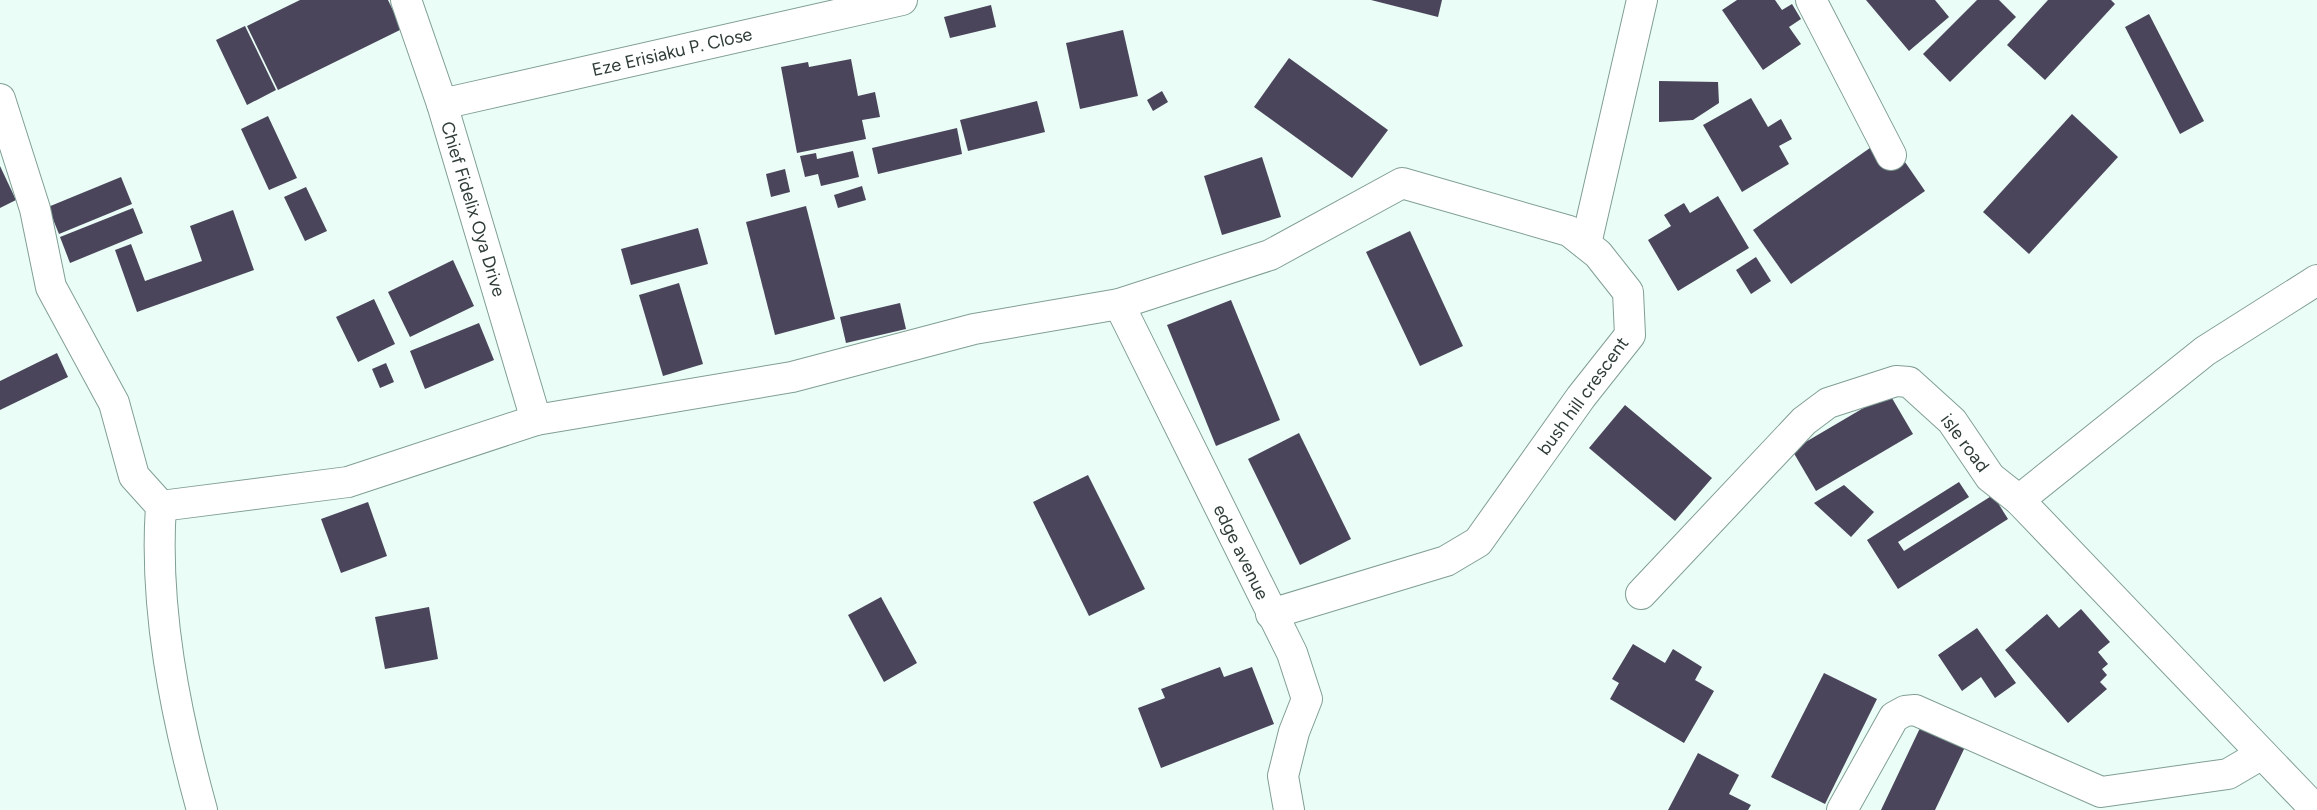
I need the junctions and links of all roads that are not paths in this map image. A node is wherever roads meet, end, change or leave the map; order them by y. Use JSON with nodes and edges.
{"nodes":[{"id":1,"x":406,"y":0,"type":"edge"},
{"id":2,"x":902,"y":0,"type":"edge"},
{"id":3,"x":1642,"y":0,"type":"edge"},
{"id":4,"x":1811,"y":0,"type":"edge"},
{"id":5,"x":0,"y":99,"type":"edge"},
{"id":6,"x":442,"y":104,"type":"junction"},
{"id":7,"x":1891,"y":155,"type":"dead end"},
{"id":8,"x":1586,"y":244,"type":"junction"},
{"id":9,"x":2317,"y":280,"type":"edge"},
{"id":10,"x":1119,"y":304,"type":"junction"},
{"id":11,"x":536,"y":420,"type":"junction"},
{"id":12,"x":2019,"y":500,"type":"junction"},
{"id":13,"x":162,"y":506,"type":"junction"},
{"id":14,"x":1641,"y":594,"type":"dead end"},
{"id":15,"x":1272,"y":614,"type":"junction"},
{"id":16,"x":2262,"y":754,"type":"junction"},
{"id":17,"x":2096,"y":801,"type":"edge"},
{"id":18,"x":202,"y":810,"type":"edge"},
{"id":19,"x":1288,"y":810,"type":"edge"},
{"id":20,"x":1842,"y":810,"type":"edge"},
{"id":21,"x":2316,"y":810,"type":"edge"}],
"edges":[{"from":1,"to":6,"type":"street","name":"Chief Fidelix Oya Drive"},
{"from":2,"to":6,"type":"street","name":"Eze Erisiaku P. Close"},
{"from":3,"to":8,"type":"street"},
{"from":4,"to":7,"type":"street"},
{"from":5,"to":13,"type":"street"},
{"from":6,"to":11,"type":"street","name":"Chief Fidelix Oya Drive"},
{"from":8,"to":10,"type":"street","name":"bush hill crescent"},
{"from":8,"to":15,"type":"street","name":"bush hill crescent"},
{"from":9,"to":12,"type":"street"},
{"from":10,"to":11,"type":"street","name":"bush hill crescent"},
{"from":10,"to":15,"type":"street","name":"edge avenue"},
{"from":11,"to":13,"type":"street","name":"bush hill crescent"},
{"from":12,"to":14,"type":"street","name":"isle road"},
{"from":12,"to":16,"type":"street","name":"isle road"},
{"from":13,"to":18,"type":"street"},
{"from":15,"to":19,"type":"street","name":"edge avenue"},
{"from":16,"to":17,"type":"street"},
{"from":16,"to":21,"type":"street","name":"isle road"},
{"from":17,"to":20,"type":"street"}]}
